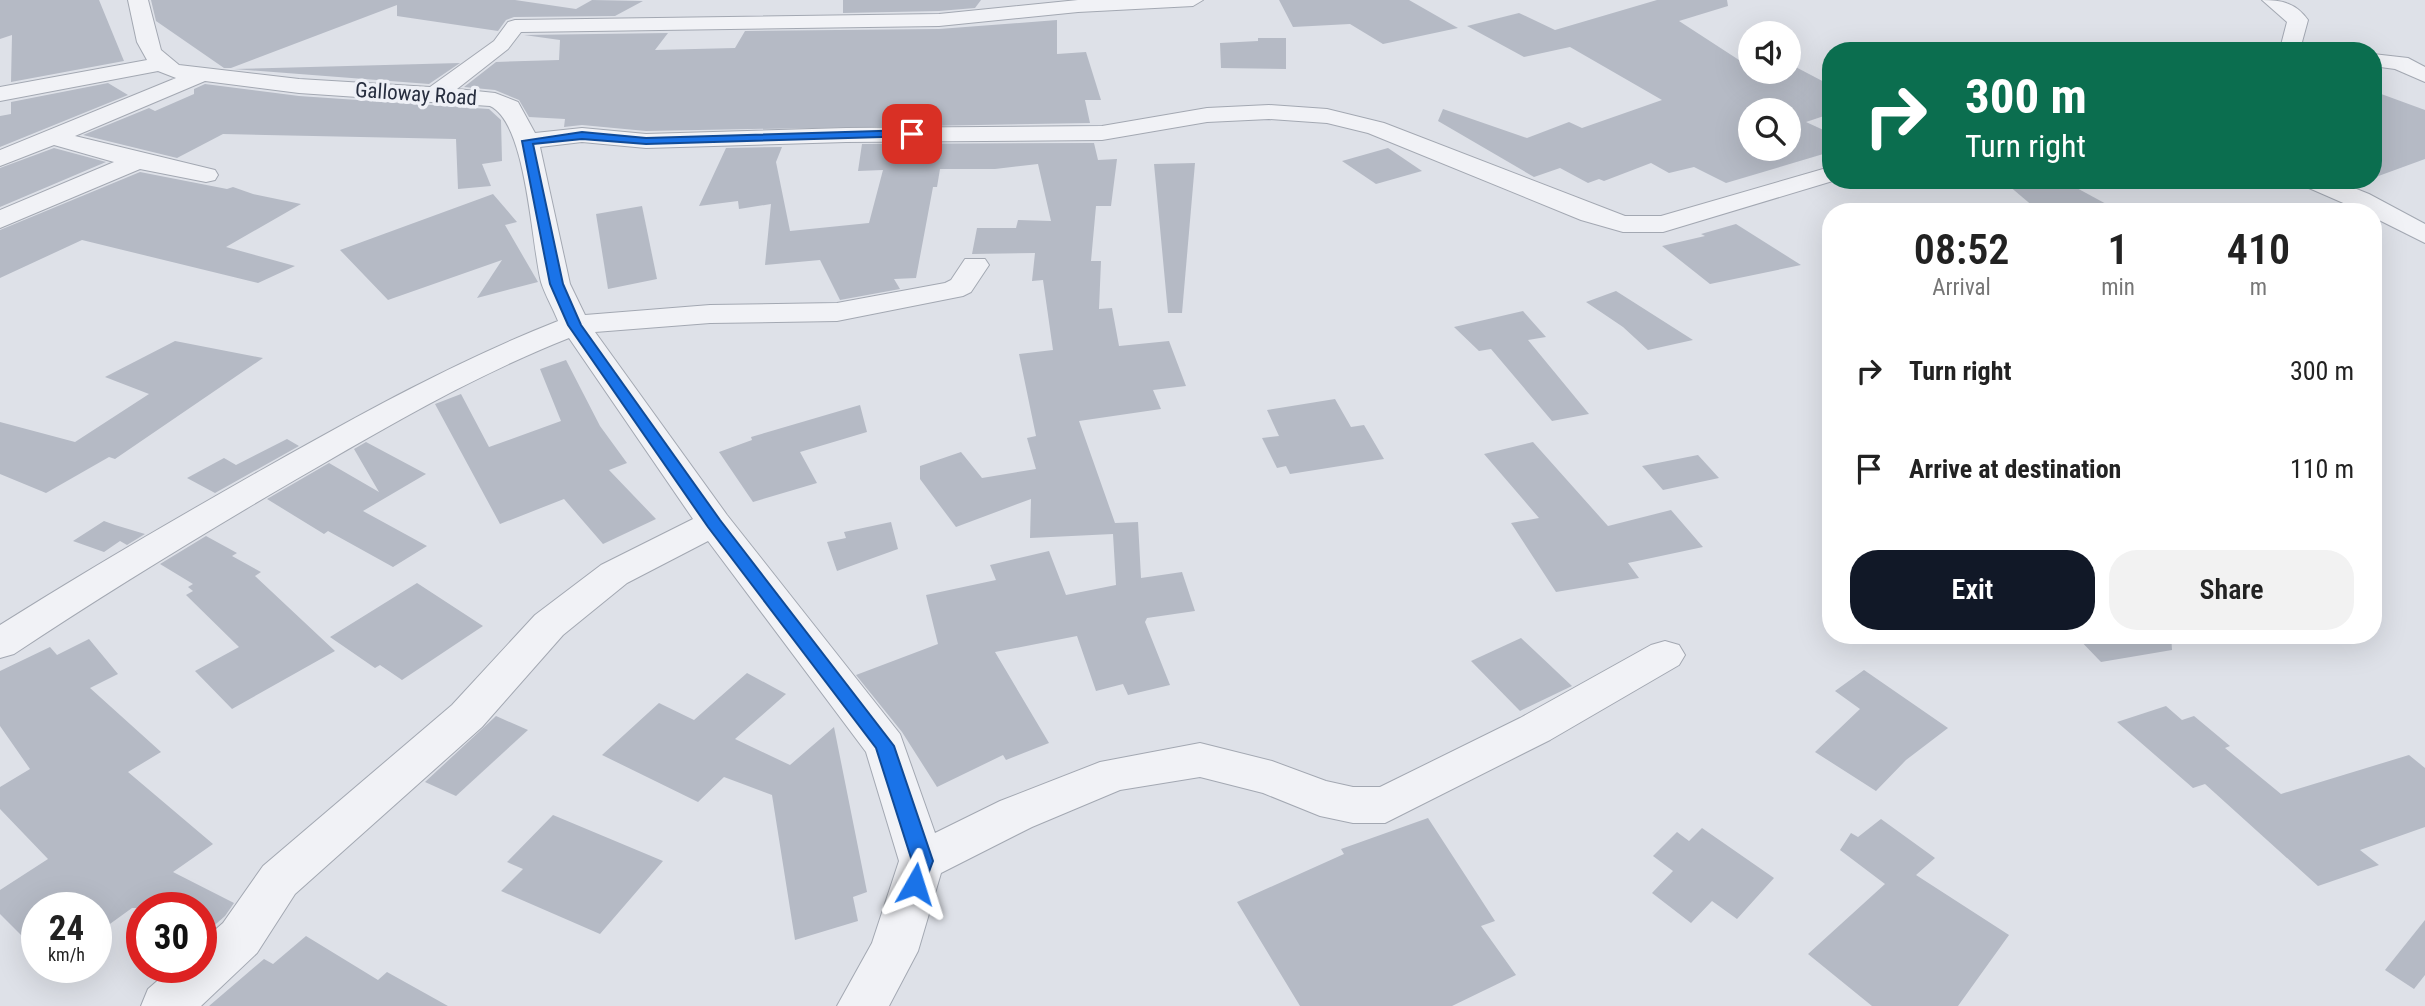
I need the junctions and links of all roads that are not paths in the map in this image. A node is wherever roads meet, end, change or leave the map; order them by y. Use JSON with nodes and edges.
{"nodes":[{"id":1,"x":138,"y":0,"type":"edge"},
{"id":2,"x":775,"y":0,"type":"edge"},
{"id":3,"x":1193,"y":0,"type":"edge"},
{"id":4,"x":2272,"y":0,"type":"edge"},
{"id":5,"x":654,"y":6,"type":"dead end"},
{"id":6,"x":1000,"y":8,"type":"edge"},
{"id":7,"x":742,"y":22,"type":"junction"},
{"id":8,"x":620,"y":26,"type":"junction"},
{"id":9,"x":2292,"y":42,"type":"edge"},
{"id":10,"x":2382,"y":61,"type":"edge"},
{"id":11,"x":158,"y":64,"type":"junction"},
{"id":12,"x":201,"y":75,"type":"junction"},
{"id":13,"x":2425,"y":75,"type":"edge"},
{"id":14,"x":0,"y":94,"type":"edge"},
{"id":15,"x":434,"y":94,"type":"junction"},
{"id":16,"x":51,"y":137,"type":"junction"},
{"id":17,"x":527,"y":141,"type":"junction"},
{"id":18,"x":0,"y":159,"type":"edge"},
{"id":19,"x":137,"y":161,"type":"junction"},
{"id":20,"x":206,"y":175,"type":"dead end"},
{"id":21,"x":1822,"y":176,"type":"edge"},
{"id":22,"x":2334,"y":189,"type":"edge"},
{"id":23,"x":2367,"y":203,"type":"edge"},
{"id":24,"x":2382,"y":211,"type":"edge"},
{"id":25,"x":0,"y":220,"type":"edge"},
{"id":26,"x":2425,"y":234,"type":"edge"},
{"id":27,"x":975,"y":265,"type":"dead end"},
{"id":28,"x":575,"y":325,"type":"junction"},
{"id":29,"x":714,"y":523,"type":"junction"},
{"id":30,"x":0,"y":644,"type":"edge"},
{"id":31,"x":1665,"y":655,"type":"dead end"},
{"id":32,"x":922,"y":861,"type":"junction"},
{"id":33,"x":166,"y":1006,"type":"edge"},
{"id":34,"x":862,"y":1006,"type":"edge"}],
"edges":[{"from":1,"to":11,"type":"street"},
{"from":2,"to":7,"type":"street"},
{"from":3,"to":6,"type":"street"},
{"from":4,"to":9,"type":"street"},
{"from":5,"to":8,"type":"street"},
{"from":6,"to":7,"type":"street"},
{"from":7,"to":8,"type":"street"},
{"from":8,"to":15,"type":"street"},
{"from":10,"to":13,"type":"street"},
{"from":11,"to":12,"type":"street","name":"Galloway Road"},
{"from":11,"to":14,"type":"street"},
{"from":12,"to":15,"type":"street","name":"Galloway Road"},
{"from":12,"to":16,"type":"street"},
{"from":15,"to":17,"type":"street","name":"Galloway Road"},
{"from":16,"to":18,"type":"street"},
{"from":16,"to":19,"type":"street"},
{"from":17,"to":21,"type":"street"},
{"from":17,"to":28,"type":"street","name":"Galloway Road"},
{"from":19,"to":20,"type":"street"},
{"from":19,"to":25,"type":"street"},
{"from":22,"to":23,"type":"street"},
{"from":24,"to":26,"type":"street"},
{"from":27,"to":28,"type":"street"},
{"from":28,"to":29,"type":"street","name":"Galloway Road"},
{"from":28,"to":30,"type":"street"},
{"from":29,"to":32,"type":"street","name":"Galloway Road"},
{"from":29,"to":33,"type":"street"},
{"from":31,"to":32,"type":"street"},
{"from":32,"to":34,"type":"street"}]}
